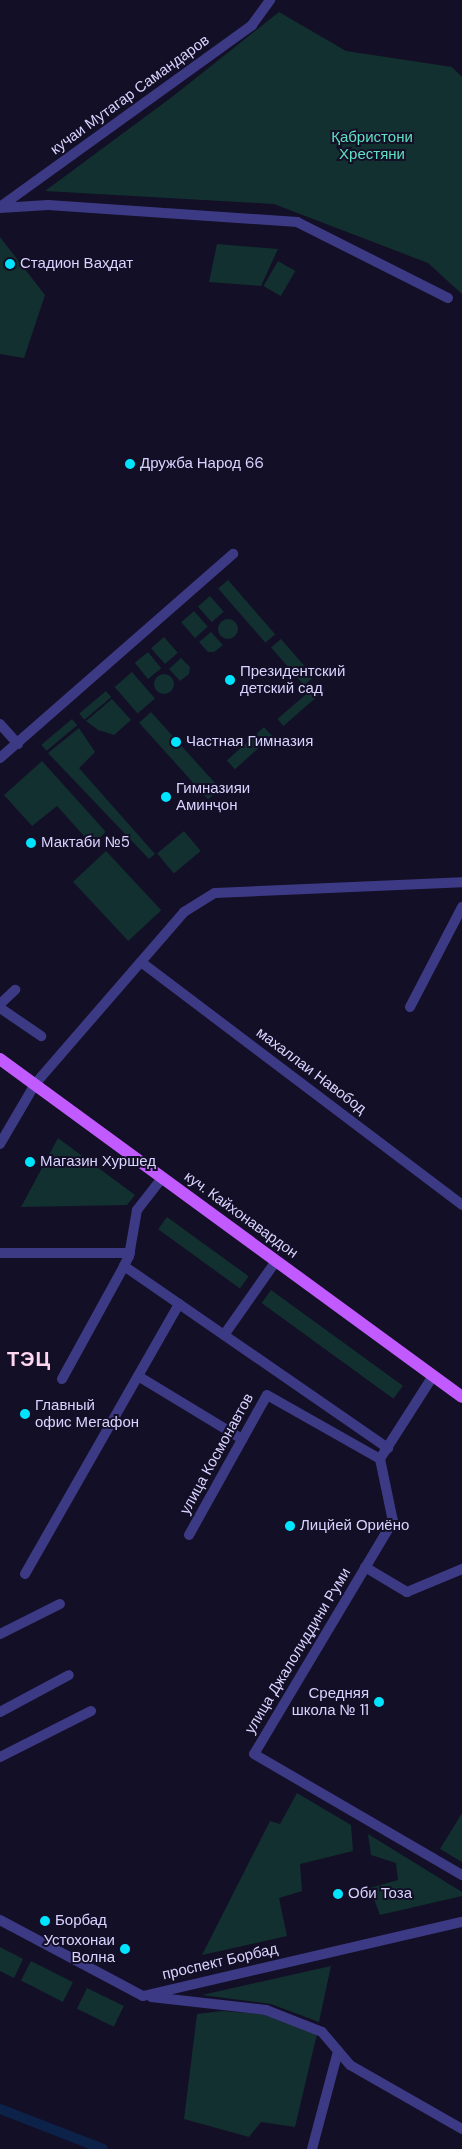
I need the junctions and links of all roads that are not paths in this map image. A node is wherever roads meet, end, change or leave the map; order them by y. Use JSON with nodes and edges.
{"nodes":[{"id":1,"x":270,"y":0,"type":"edge"},
{"id":2,"x":0,"y":208,"type":"edge"},
{"id":3,"x":448,"y":298,"type":"dead end"},
{"id":4,"x":234,"y":554,"type":"dead end"},
{"id":5,"x":0,"y":724,"type":"edge"},
{"id":6,"x":18,"y":744,"type":"junction"},
{"id":7,"x":0,"y":758,"type":"edge"},
{"id":8,"x":462,"y":882,"type":"edge"},
{"id":9,"x":462,"y":907,"type":"edge"},
{"id":10,"x":141,"y":962,"type":"junction"},
{"id":11,"x":15,"y":990,"type":"dead end"},
{"id":12,"x":0,"y":1006,"type":"edge"},
{"id":13,"x":410,"y":1007,"type":"dead end"},
{"id":14,"x":41,"y":1036,"type":"dead end"},
{"id":15,"x":0,"y":1059,"type":"edge"},
{"id":16,"x":34,"y":1084,"type":"junction"},
{"id":17,"x":0,"y":1144,"type":"edge"},
{"id":18,"x":162,"y":1178,"type":"junction"},
{"id":19,"x":462,"y":1205,"type":"edge"},
{"id":20,"x":1,"y":1253,"type":"edge"},
{"id":21,"x":130,"y":1253,"type":"junction"},
{"id":22,"x":276,"y":1261,"type":"junction"},
{"id":23,"x":124,"y":1266,"type":"junction"},
{"id":24,"x":179,"y":1304,"type":"junction"},
{"id":25,"x":224,"y":1335,"type":"junction"},
{"id":26,"x":138,"y":1376,"type":"junction"},
{"id":27,"x":433,"y":1376,"type":"junction"},
{"id":28,"x":62,"y":1379,"type":"dead end"},
{"id":29,"x":462,"y":1398,"type":"edge"},
{"id":30,"x":242,"y":1439,"type":"junction"},
{"id":31,"x":388,"y":1448,"type":"junction"},
{"id":32,"x":380,"y":1459,"type":"junction"},
{"id":33,"x":189,"y":1535,"type":"dead end"},
{"id":34,"x":365,"y":1568,"type":"junction"},
{"id":35,"x":462,"y":1569,"type":"edge"},
{"id":36,"x":25,"y":1574,"type":"dead end"},
{"id":37,"x":60,"y":1604,"type":"dead end"},
{"id":38,"x":0,"y":1634,"type":"edge"},
{"id":39,"x":69,"y":1675,"type":"dead end"},
{"id":40,"x":91,"y":1710,"type":"dead end"},
{"id":41,"x":0,"y":1712,"type":"edge"},
{"id":42,"x":0,"y":1757,"type":"edge"},
{"id":43,"x":462,"y":1875,"type":"edge"},
{"id":44,"x":0,"y":1920,"type":"edge"},
{"id":45,"x":462,"y":1922,"type":"edge"},
{"id":46,"x":143,"y":1996,"type":"junction"},
{"id":47,"x":338,"y":2050,"type":"junction"},
{"id":48,"x":462,"y":2129,"type":"edge"},
{"id":49,"x":312,"y":2149,"type":"edge"}],
"edges":[{"from":1,"to":2,"type":"street","name":"кучаи Мутагар Самандаров"},
{"from":2,"to":3,"type":"street"},
{"from":4,"to":6,"type":"street"},
{"from":5,"to":6,"type":"street"},
{"from":6,"to":7,"type":"street"},
{"from":8,"to":10,"type":"street"},
{"from":9,"to":13,"type":"street"},
{"from":10,"to":16,"type":"street"},
{"from":10,"to":19,"type":"street","name":"махаллаи Навобод"},
{"from":11,"to":12,"type":"street"},
{"from":12,"to":14,"type":"street"},
{"from":15,"to":16,"type":"main road","name":"куч. Кайхонавардон"},
{"from":16,"to":17,"type":"street"},
{"from":16,"to":18,"type":"main road","name":"куч. Кайхонавардон"},
{"from":18,"to":21,"type":"street"},
{"from":18,"to":22,"type":"main road","name":"куч. Кайхонавардон"},
{"from":20,"to":21,"type":"street"},
{"from":21,"to":23,"type":"street"},
{"from":22,"to":25,"type":"street"},
{"from":22,"to":27,"type":"main road","name":"куч. Кайхонавардон"},
{"from":23,"to":24,"type":"street"},
{"from":23,"to":28,"type":"street"},
{"from":24,"to":25,"type":"street"},
{"from":24,"to":26,"type":"street"},
{"from":25,"to":31,"type":"street"},
{"from":26,"to":30,"type":"street"},
{"from":26,"to":36,"type":"street"},
{"from":27,"to":29,"type":"main road","name":"куч. Кайхонавардон"},
{"from":27,"to":31,"type":"street"},
{"from":30,"to":32,"type":"street","name":"улица Космонавтов"},
{"from":30,"to":33,"type":"street","name":"улица Космонавтов"},
{"from":31,"to":32,"type":"street"},
{"from":32,"to":34,"type":"street","name":"улица Джалолиддини Руми"},
{"from":34,"to":35,"type":"street"},
{"from":34,"to":43,"type":"street","name":"улица Джалолиддини Руми"},
{"from":37,"to":38,"type":"street"},
{"from":39,"to":41,"type":"street"},
{"from":40,"to":42,"type":"street"},
{"from":44,"to":46,"type":"street"},
{"from":45,"to":46,"type":"street","name":"проспект Борбад"},
{"from":46,"to":47,"type":"street"},
{"from":47,"to":48,"type":"street"},
{"from":47,"to":49,"type":"street"}]}
